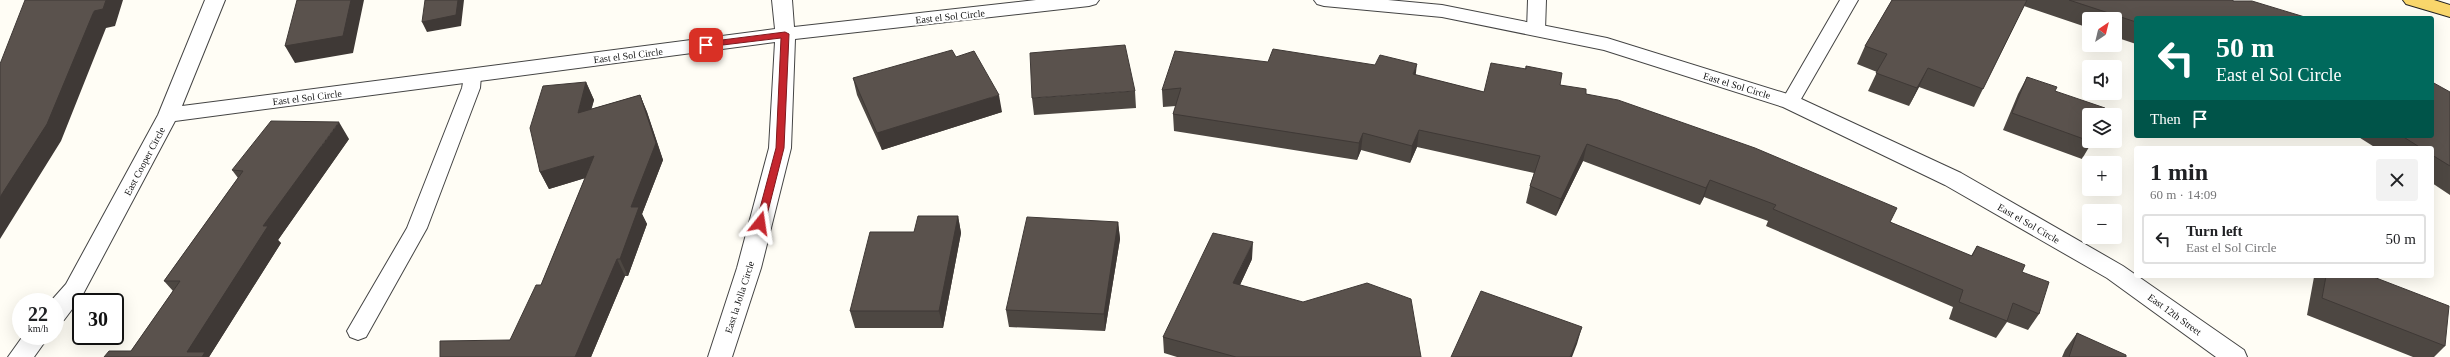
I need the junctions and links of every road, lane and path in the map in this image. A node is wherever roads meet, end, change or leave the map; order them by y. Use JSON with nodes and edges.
{"nodes":[{"id":1,"x":215,"y":0,"type":"edge"},
{"id":2,"x":782,"y":0,"type":"edge"},
{"id":3,"x":1089,"y":0,"type":"edge"},
{"id":4,"x":1324,"y":0,"type":"edge"},
{"id":5,"x":1537,"y":0,"type":"edge"},
{"id":6,"x":1849,"y":0,"type":"edge"},
{"id":7,"x":2413,"y":0,"type":"edge"},
{"id":8,"x":2450,"y":11,"type":"edge"},
{"id":9,"x":1536,"y":30,"type":"junction"},
{"id":10,"x":785,"y":34,"type":"junction"},
{"id":11,"x":472,"y":76,"type":"junction"},
{"id":12,"x":1790,"y":102,"type":"junction"},
{"id":13,"x":168,"y":115,"type":"junction"},
{"id":14,"x":2115,"y":272,"type":"joint"},
{"id":15,"x":64,"y":302,"type":"edge"},
{"id":16,"x":358,"y":331,"type":"dead end"},
{"id":17,"x":30,"y":345,"type":"edge"},
{"id":18,"x":20,"y":357,"type":"edge"},
{"id":19,"x":720,"y":357,"type":"edge"},
{"id":20,"x":2235,"y":357,"type":"edge"}],
"edges":[{"from":1,"to":13,"type":"street","name":"East Cooper Circle"},
{"from":2,"to":10,"type":"street","name":"East la Jolla Circle"},
{"from":3,"to":10,"type":"street","name":"East el Sol Circle"},
{"from":4,"to":9,"type":"street","name":"East el Sol Circle"},
{"from":5,"to":9,"type":"lane"},
{"from":6,"to":12,"type":"lane"},
{"from":7,"to":8,"type":"main road"},
{"from":9,"to":12,"type":"street","name":"East el Sol Circle"},
{"from":10,"to":11,"type":"street","name":"East el Sol Circle"},
{"from":10,"to":19,"type":"street","name":"East la Jolla Circle"},
{"from":11,"to":13,"type":"street","name":"East el Sol Circle"},
{"from":11,"to":16,"type":"lane"},
{"from":12,"to":14,"type":"street","name":"East el Sol Circle"},
{"from":13,"to":15,"type":"street","name":"East Cooper Circle"},
{"from":14,"to":20,"type":"street","name":"East 12th Street"},
{"from":17,"to":18,"type":"street"}]}
